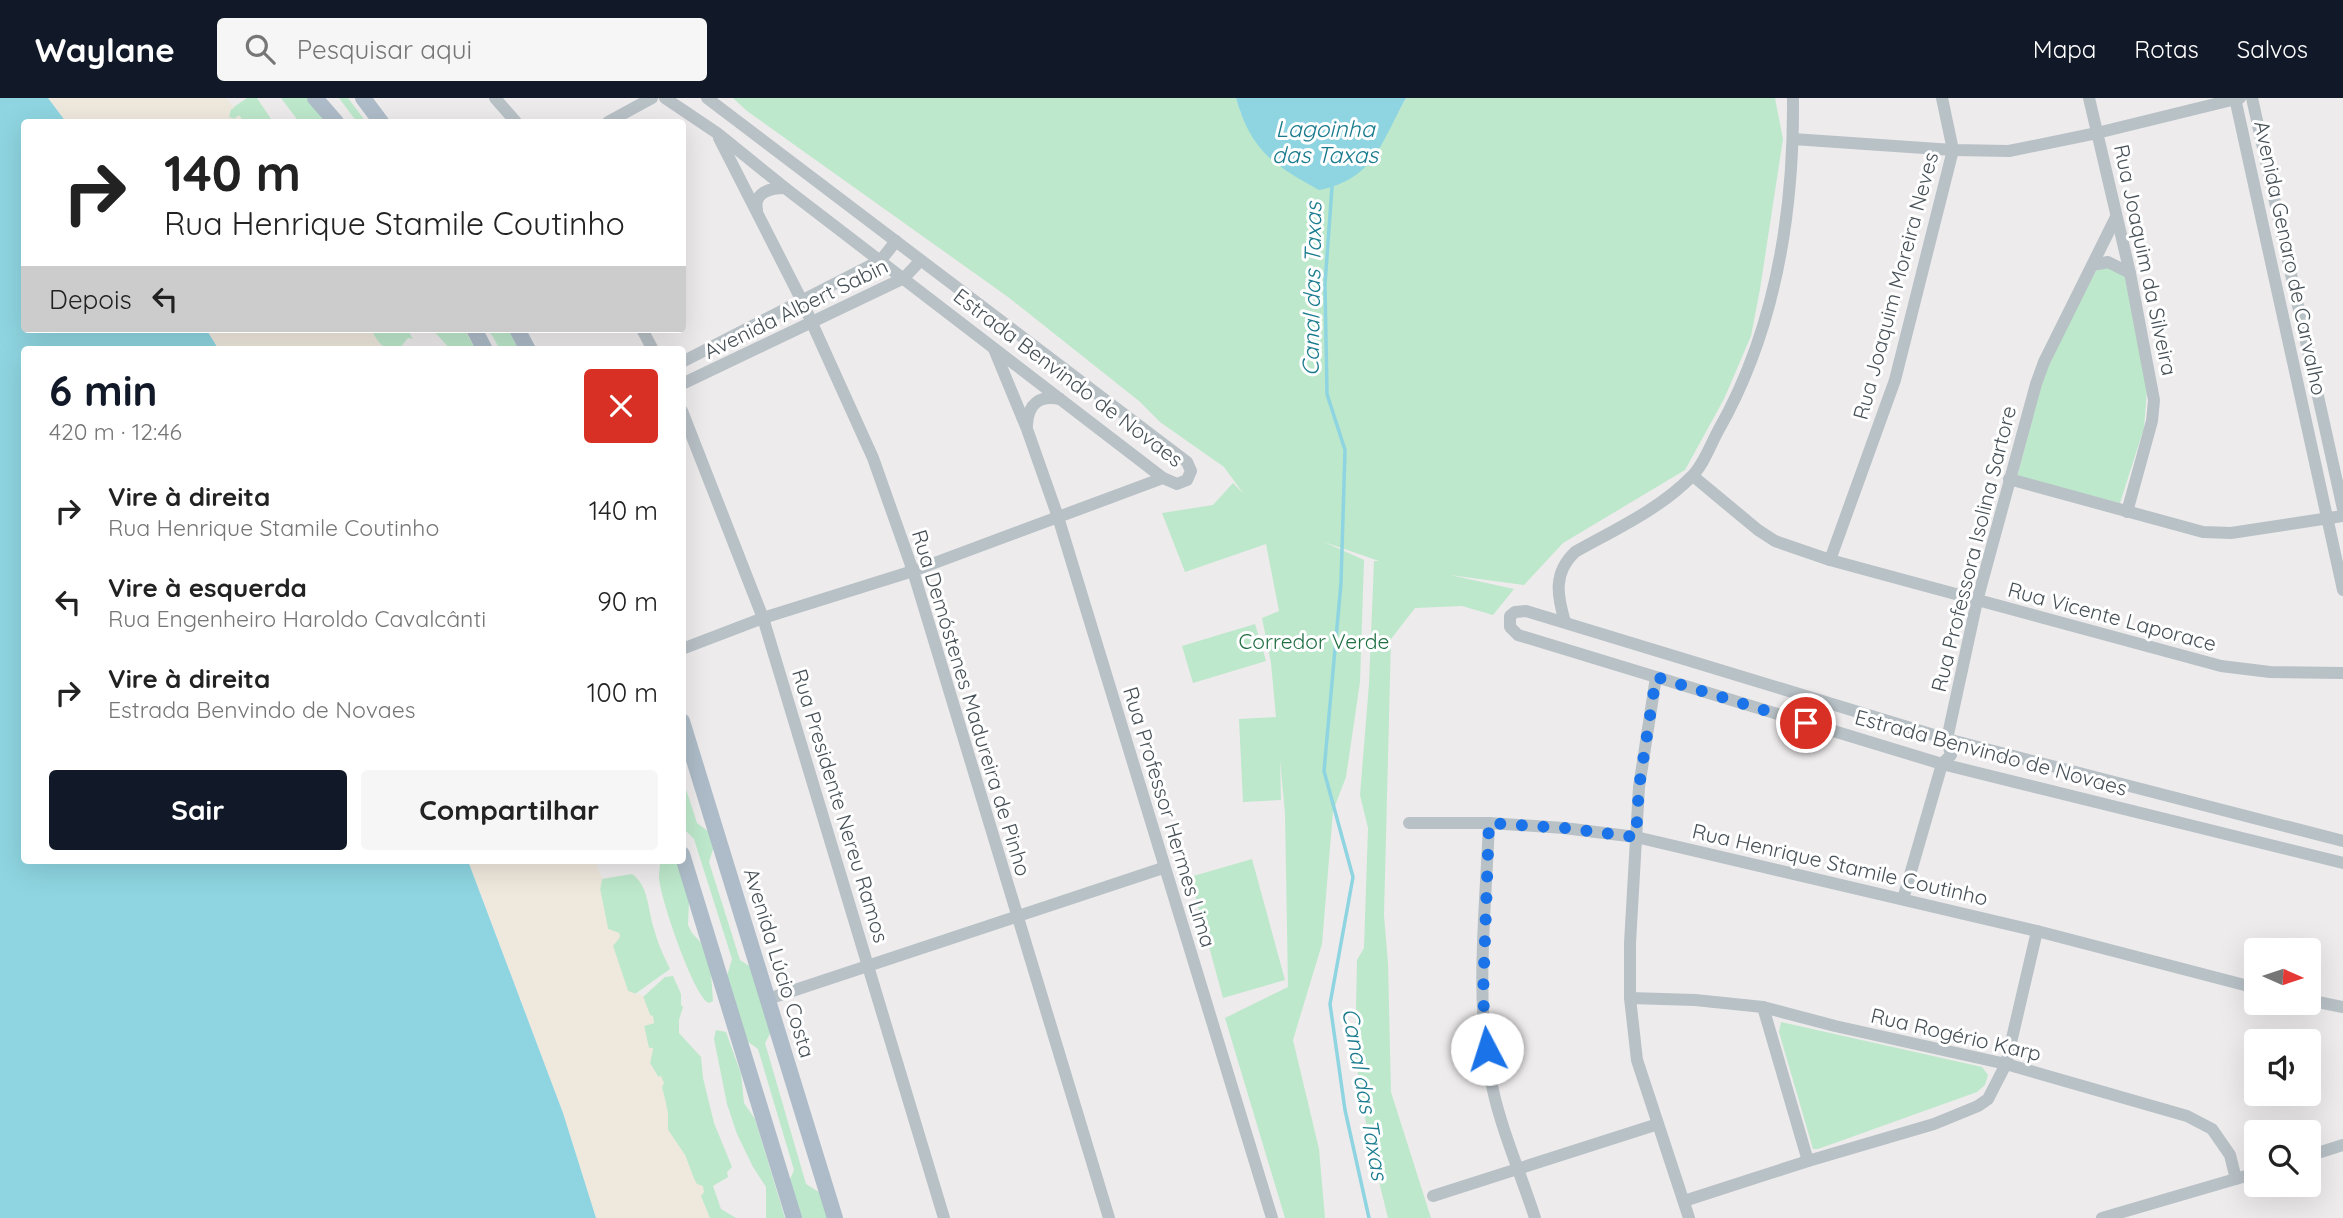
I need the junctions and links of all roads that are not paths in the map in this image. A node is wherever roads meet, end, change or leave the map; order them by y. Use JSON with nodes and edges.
{"nodes":[{"id":1,"x":316,"y":98,"type":"edge"},
{"id":2,"x":363,"y":98,"type":"edge"},
{"id":3,"x":495,"y":98,"type":"edge"},
{"id":4,"x":652,"y":98,"type":"edge"},
{"id":5,"x":665,"y":98,"type":"edge"},
{"id":6,"x":707,"y":98,"type":"edge"},
{"id":7,"x":1793,"y":98,"type":"edge"},
{"id":8,"x":1942,"y":98,"type":"edge"},
{"id":9,"x":2089,"y":98,"type":"edge"},
{"id":10,"x":2237,"y":98,"type":"edge"},
{"id":11,"x":2252,"y":98,"type":"edge"},
{"id":12,"x":334,"y":119,"type":"edge"},
{"id":13,"x":379,"y":119,"type":"edge"},
{"id":14,"x":513,"y":119,"type":"edge"},
{"id":15,"x":614,"y":119,"type":"edge"},
{"id":16,"x":717,"y":133,"type":"junction"},
{"id":17,"x":2097,"y":133,"type":"junction"},
{"id":18,"x":1793,"y":139,"type":"junction"},
{"id":19,"x":1953,"y":150,"type":"junction"},
{"id":20,"x":785,"y":188,"type":"junction"},
{"id":21,"x":758,"y":214,"type":"junction"},
{"id":22,"x":2116,"y":217,"type":"junction"},
{"id":23,"x":896,"y":241,"type":"junction"},
{"id":24,"x":881,"y":260,"type":"junction"},
{"id":25,"x":920,"y":261,"type":"junction"},
{"id":26,"x":2092,"y":265,"type":"junction"},
{"id":27,"x":2130,"y":273,"type":"junction"},
{"id":28,"x":904,"y":278,"type":"junction"},
{"id":29,"x":802,"y":301,"type":"junction"},
{"id":30,"x":811,"y":321,"type":"junction"},
{"id":31,"x":993,"y":347,"type":"junction"},
{"id":32,"x":686,"y":360,"type":"edge"},
{"id":33,"x":686,"y":382,"type":"edge"},
{"id":34,"x":1059,"y":399,"type":"junction"},
{"id":35,"x":686,"y":421,"type":"edge"},
{"id":36,"x":1027,"y":429,"type":"junction"},
{"id":37,"x":1693,"y":476,"type":"junction"},
{"id":38,"x":1163,"y":478,"type":"junction"},
{"id":39,"x":2009,"y":479,"type":"junction"},
{"id":40,"x":2343,"y":509,"type":"edge"},
{"id":41,"x":2127,"y":512,"type":"junction"},
{"id":42,"x":2343,"y":516,"type":"edge"},
{"id":43,"x":1058,"y":517,"type":"junction"},
{"id":44,"x":2327,"y":519,"type":"junction"},
{"id":45,"x":1830,"y":560,"type":"junction"},
{"id":46,"x":913,"y":571,"type":"junction"},
{"id":47,"x":2343,"y":590,"type":"edge"},
{"id":48,"x":1978,"y":601,"type":"junction"},
{"id":49,"x":762,"y":618,"type":"junction"},
{"id":50,"x":1565,"y":622,"type":"junction"},
{"id":51,"x":686,"y":647,"type":"edge"},
{"id":52,"x":2343,"y":673,"type":"edge"},
{"id":53,"x":1656,"y":677,"type":"junction"},
{"id":54,"x":686,"y":734,"type":"edge"},
{"id":55,"x":1943,"y":738,"type":"junction"},
{"id":56,"x":1936,"y":762,"type":"junction"},
{"id":57,"x":1409,"y":823,"type":"dead end"},
{"id":58,"x":1489,"y":823,"type":"junction"},
{"id":59,"x":1636,"y":837,"type":"junction"},
{"id":60,"x":2343,"y":841,"type":"edge"},
{"id":61,"x":2343,"y":863,"type":"edge"},
{"id":62,"x":685,"y":864,"type":"edge"},
{"id":63,"x":1163,"y":868,"type":"junction"},
{"id":64,"x":1903,"y":899,"type":"junction"},
{"id":65,"x":1017,"y":916,"type":"junction"},
{"id":66,"x":2037,"y":931,"type":"junction"},
{"id":67,"x":869,"y":967,"type":"junction"},
{"id":68,"x":2244,"y":985,"type":"edge"},
{"id":69,"x":1630,"y":998,"type":"junction"},
{"id":70,"x":768,"y":999,"type":"junction"},
{"id":71,"x":2321,"y":1003,"type":"edge"},
{"id":72,"x":1763,"y":1007,"type":"junction"},
{"id":73,"x":2343,"y":1007,"type":"edge"},
{"id":74,"x":2006,"y":1064,"type":"junction"},
{"id":75,"x":1658,"y":1124,"type":"junction"},
{"id":76,"x":2343,"y":1145,"type":"edge"},
{"id":77,"x":2321,"y":1152,"type":"edge"},
{"id":78,"x":1808,"y":1161,"type":"junction"},
{"id":79,"x":1520,"y":1169,"type":"junction"},
{"id":80,"x":2244,"y":1176,"type":"edge"},
{"id":81,"x":2236,"y":1179,"type":"junction"},
{"id":82,"x":1433,"y":1196,"type":"dead end"},
{"id":83,"x":1684,"y":1201,"type":"junction"},
{"id":84,"x":1269,"y":1217,"type":"edge"},
{"id":85,"x":794,"y":1218,"type":"edge"},
{"id":86,"x":835,"y":1218,"type":"edge"},
{"id":87,"x":944,"y":1218,"type":"edge"},
{"id":88,"x":1109,"y":1218,"type":"edge"},
{"id":89,"x":1535,"y":1218,"type":"edge"},
{"id":90,"x":1689,"y":1218,"type":"edge"},
{"id":91,"x":2102,"y":1218,"type":"edge"}],
"edges":[{"from":1,"to":12,"type":"main road"},
{"from":2,"to":13,"type":"main road"},
{"from":3,"to":14,"type":"street"},
{"from":4,"to":15,"type":"street"},
{"from":5,"to":16,"type":"street","name":"Estrada Benvindo de Novaes"},
{"from":6,"to":23,"type":"street","name":"Estrada Benvindo de Novaes"},
{"from":7,"to":18,"type":"street"},
{"from":8,"to":19,"type":"street","name":"Rua Joaquim Moreira Neves"},
{"from":9,"to":17,"type":"street","name":"Rua Joaquim da Silveira"},
{"from":10,"to":17,"type":"street"},
{"from":10,"to":44,"type":"street","name":"Avenida Genaro de Carvalho"},
{"from":11,"to":40,"type":"street","name":"Avenida Genaro de Carvalho"},
{"from":16,"to":20,"type":"street","name":"Estrada Benvindo de Novaes"},
{"from":16,"to":21,"type":"street","name":"Rua Demóstenes Madureira de Pinho"},
{"from":17,"to":19,"type":"street"},
{"from":17,"to":22,"type":"street","name":"Rua Joaquim da Silveira"},
{"from":18,"to":19,"type":"street"},
{"from":18,"to":37,"type":"street"},
{"from":19,"to":45,"type":"street","name":"Rua Joaquim Moreira Neves"},
{"from":20,"to":21,"type":"street"},
{"from":20,"to":24,"type":"street","name":"Estrada Benvindo de Novaes"},
{"from":21,"to":29,"type":"street","name":"Rua Demóstenes Madureira de Pinho"},
{"from":22,"to":26,"type":"street","name":"Rua Professora Isolina Sartore"},
{"from":22,"to":27,"type":"street","name":"Rua Joaquim da Silveira"},
{"from":23,"to":24,"type":"street","name":"Avenida Albert Sabin"},
{"from":23,"to":25,"type":"street","name":"Estrada Benvindo de Novaes"},
{"from":24,"to":28,"type":"street","name":"Estrada Benvindo de Novaes"},
{"from":24,"to":29,"type":"street","name":"Avenida Albert Sabin"},
{"from":25,"to":28,"type":"street","name":"Avenida Albert Sabin"},
{"from":25,"to":38,"type":"street","name":"Estrada Benvindo de Novaes"},
{"from":26,"to":27,"type":"street"},
{"from":26,"to":39,"type":"street","name":"Rua Professora Isolina Sartore"},
{"from":27,"to":41,"type":"street","name":"Rua Joaquim da Silveira"},
{"from":28,"to":30,"type":"street","name":"Avenida Albert Sabin"},
{"from":28,"to":31,"type":"street","name":"Estrada Benvindo de Novaes"},
{"from":29,"to":30,"type":"street","name":"Rua Demóstenes Madureira de Pinho"},
{"from":29,"to":32,"type":"street","name":"Avenida Albert Sabin"},
{"from":30,"to":33,"type":"street","name":"Avenida Albert Sabin"},
{"from":30,"to":46,"type":"street","name":"Rua Demóstenes Madureira de Pinho"},
{"from":31,"to":34,"type":"street","name":"Estrada Benvindo de Novaes"},
{"from":31,"to":36,"type":"street","name":"Rua Professor Hermes Lima"},
{"from":34,"to":36,"type":"street"},
{"from":34,"to":38,"type":"street","name":"Estrada Benvindo de Novaes"},
{"from":35,"to":49,"type":"street","name":"Rua Presidente Nereu Ramos"},
{"from":36,"to":43,"type":"street","name":"Rua Professor Hermes Lima"},
{"from":37,"to":45,"type":"street","name":"Rua Vicente Laporace"},
{"from":37,"to":50,"type":"street"},
{"from":38,"to":43,"type":"street"},
{"from":39,"to":41,"type":"street"},
{"from":39,"to":48,"type":"street","name":"Rua Professora Isolina Sartore"},
{"from":41,"to":44,"type":"street"},
{"from":42,"to":44,"type":"street"},
{"from":43,"to":46,"type":"street"},
{"from":43,"to":63,"type":"street","name":"Rua Professor Hermes Lima"},
{"from":44,"to":47,"type":"street","name":"Avenida Genaro de Carvalho"},
{"from":45,"to":48,"type":"street","name":"Rua Vicente Laporace"},
{"from":46,"to":49,"type":"street"},
{"from":46,"to":65,"type":"street","name":"Rua Demóstenes Madureira de Pinho"},
{"from":48,"to":52,"type":"street","name":"Rua Vicente Laporace"},
{"from":48,"to":55,"type":"street","name":"Rua Professora Isolina Sartore"},
{"from":49,"to":51,"type":"street"},
{"from":49,"to":67,"type":"street","name":"Rua Presidente Nereu Ramos"},
{"from":50,"to":53,"type":"street","name":"Estrada Benvindo de Novaes"},
{"from":50,"to":55,"type":"street","name":"Estrada Benvindo de Novaes"},
{"from":53,"to":56,"type":"street","name":"Estrada Benvindo de Novaes"},
{"from":53,"to":59,"type":"street"},
{"from":54,"to":70,"type":"main road","name":"Avenida Lúcio Costa"},
{"from":55,"to":56,"type":"street"},
{"from":55,"to":56,"type":"street","name":"Rua Professora Isolina Sartore"},
{"from":55,"to":60,"type":"street","name":"Estrada Benvindo de Novaes"},
{"from":56,"to":61,"type":"street","name":"Estrada Benvindo de Novaes"},
{"from":56,"to":64,"type":"street","name":"Rua Professora Isolina Sartore"},
{"from":57,"to":58,"type":"street","name":"Rua Henrique Stamile Coutinho"},
{"from":58,"to":59,"type":"street","name":"Rua Henrique Stamile Coutinho"},
{"from":58,"to":79,"type":"street"},
{"from":59,"to":64,"type":"street","name":"Rua Henrique Stamile Coutinho"},
{"from":59,"to":69,"type":"street"},
{"from":62,"to":85,"type":"main road"},
{"from":63,"to":65,"type":"street"},
{"from":63,"to":84,"type":"street","name":"Rua Professor Hermes Lima"},
{"from":64,"to":66,"type":"street","name":"Rua Henrique Stamile Coutinho"},
{"from":65,"to":67,"type":"street"},
{"from":65,"to":88,"type":"street","name":"Rua Demóstenes Madureira de Pinho"},
{"from":66,"to":68,"type":"street","name":"Rua Henrique Stamile Coutinho"},
{"from":66,"to":74,"type":"street"},
{"from":67,"to":70,"type":"street"},
{"from":67,"to":87,"type":"street","name":"Rua Presidente Nereu Ramos"},
{"from":69,"to":72,"type":"street","name":"Rua Rogério Karp"},
{"from":69,"to":75,"type":"street"},
{"from":70,"to":86,"type":"main road","name":"Avenida Lúcio Costa"},
{"from":71,"to":73,"type":"street"},
{"from":72,"to":74,"type":"street","name":"Rua Rogério Karp"},
{"from":72,"to":78,"type":"street"},
{"from":74,"to":78,"type":"street"},
{"from":74,"to":81,"type":"street","name":"Rua Rogério Karp"},
{"from":75,"to":79,"type":"street"},
{"from":75,"to":83,"type":"street"},
{"from":76,"to":77,"type":"street"},
{"from":78,"to":83,"type":"street"},
{"from":79,"to":82,"type":"street"},
{"from":79,"to":89,"type":"street"},
{"from":80,"to":81,"type":"street"},
{"from":81,"to":91,"type":"street"},
{"from":83,"to":90,"type":"street"}]}
